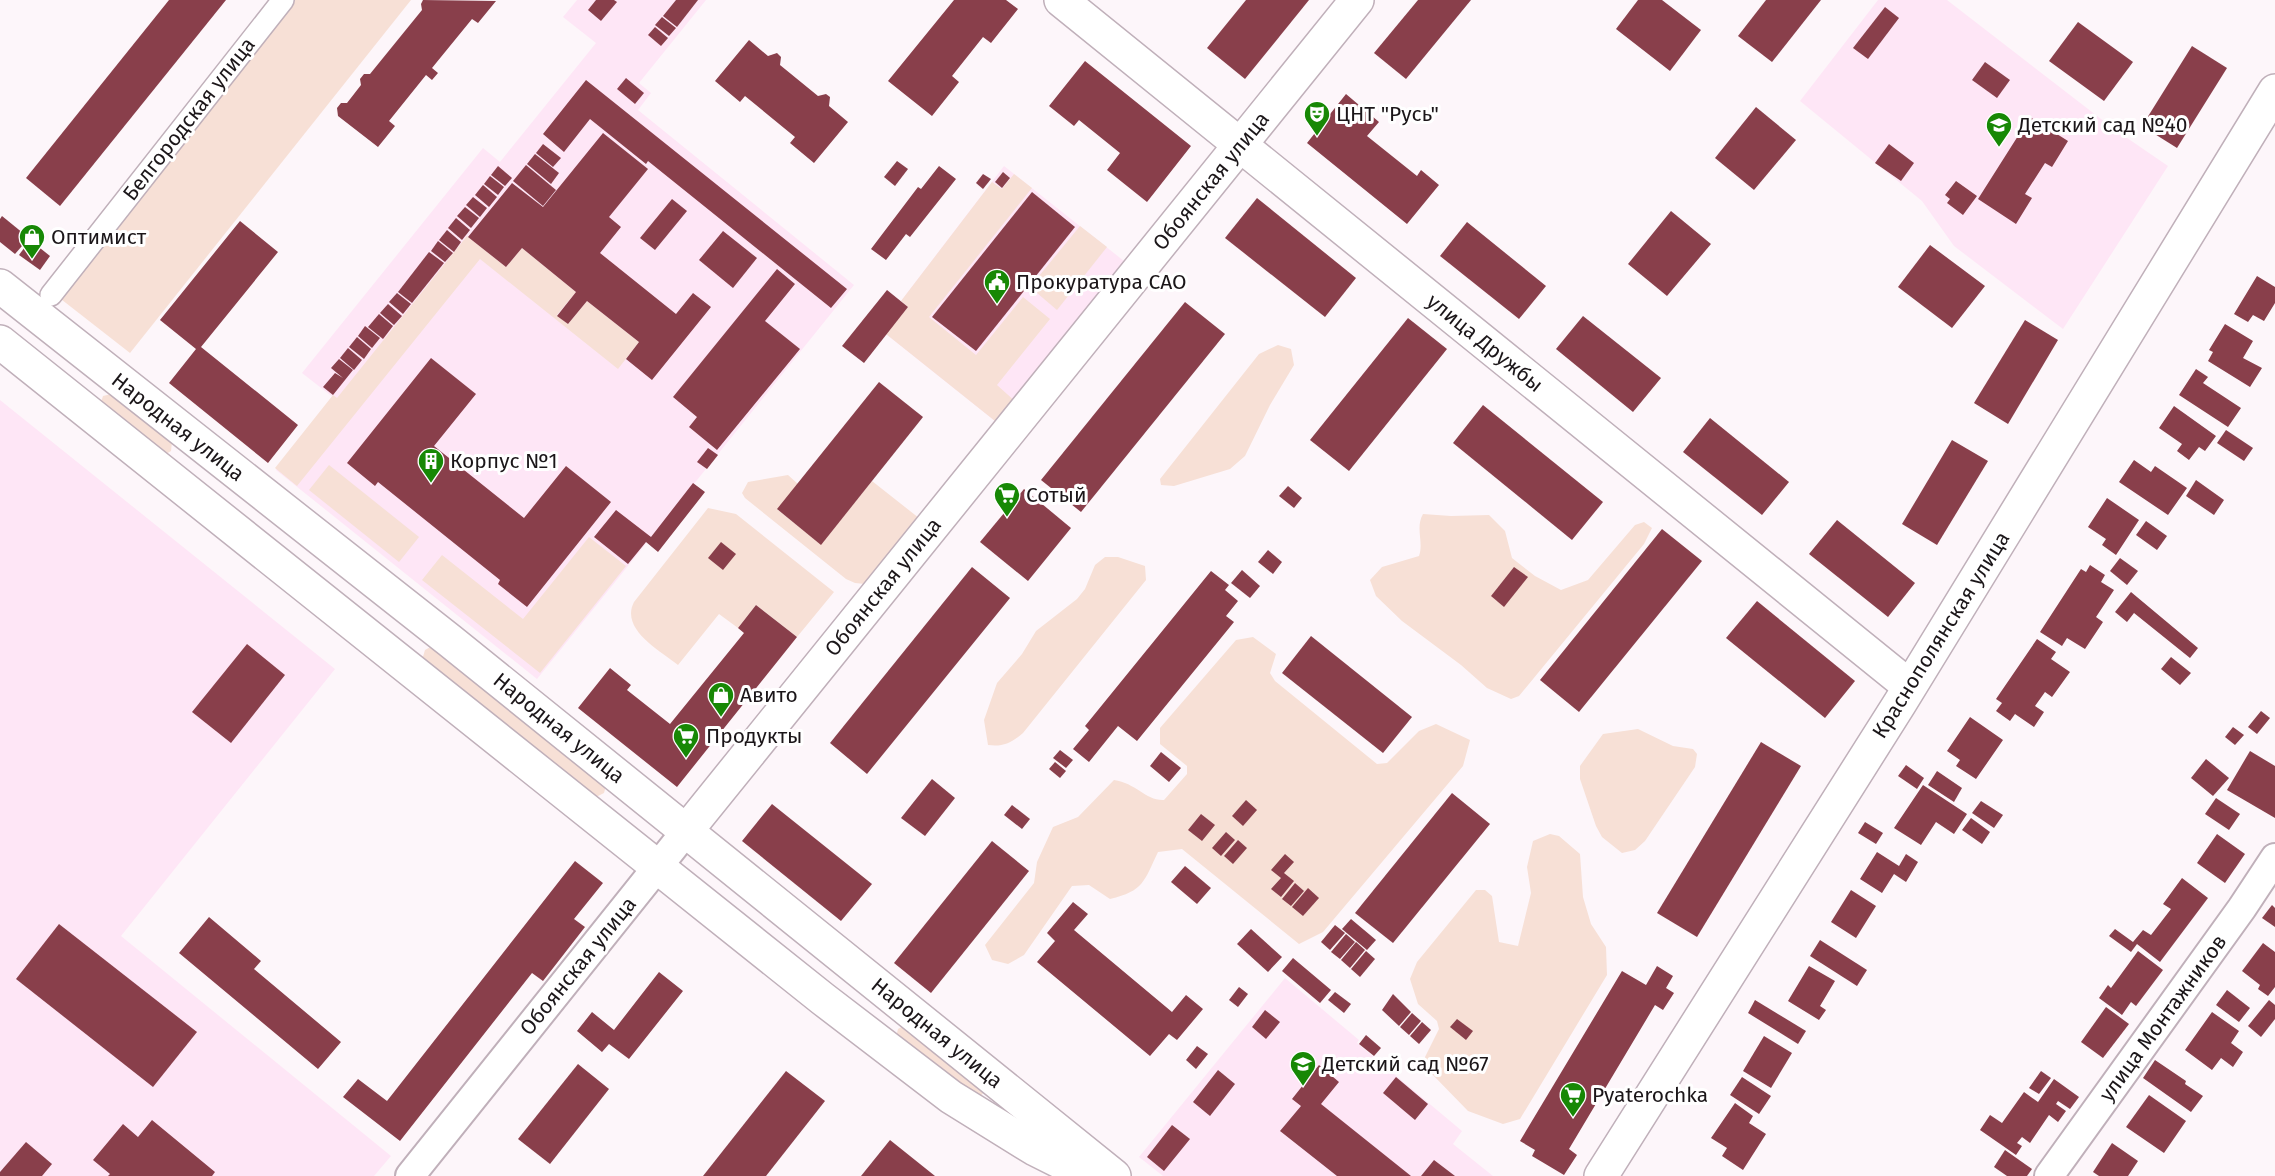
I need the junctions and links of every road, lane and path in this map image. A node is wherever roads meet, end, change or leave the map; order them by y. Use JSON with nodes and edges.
{"nodes":[{"id":1,"x":283,"y":0,"type":"edge"},
{"id":2,"x":1061,"y":0,"type":"edge"},
{"id":3,"x":1357,"y":0,"type":"edge"},
{"id":4,"x":2275,"y":91,"type":"edge"},
{"id":5,"x":1241,"y":145,"type":"junction"},
{"id":6,"x":0,"y":286,"type":"edge"},
{"id":7,"x":51,"y":295,"type":"dead end"},
{"id":8,"x":0,"y":342,"type":"edge"},
{"id":9,"x":1909,"y":686,"type":"junction"},
{"id":10,"x":687,"y":830,"type":"junction"},
{"id":11,"x":2275,"y":858,"type":"edge"},
{"id":12,"x":657,"y":867,"type":"junction"},
{"id":13,"x":411,"y":1176,"type":"edge"},
{"id":14,"x":1089,"y":1176,"type":"edge"},
{"id":15,"x":1114,"y":1176,"type":"edge"},
{"id":16,"x":1601,"y":1176,"type":"edge"},
{"id":17,"x":2049,"y":1176,"type":"edge"}],
"edges":[{"from":1,"to":7,"type":"street","name":"Белгородская улица"},
{"from":2,"to":5,"type":"street","name":"улица Дружбы"},
{"from":3,"to":5,"type":"street","name":"Обоянская улица"},
{"from":4,"to":9,"type":"street","name":"Краснополянская улица"},
{"from":5,"to":9,"type":"street","name":"улица Дружбы"},
{"from":5,"to":10,"type":"street","name":"Обоянская улица"},
{"from":6,"to":10,"type":"street","name":"Народная улица"},
{"from":8,"to":12,"type":"street","name":"Народная улица"},
{"from":9,"to":16,"type":"street","name":"Краснополянская улица"},
{"from":10,"to":12,"type":"street","name":"Обоянская улица"},
{"from":10,"to":15,"type":"street","name":"Народная улица"},
{"from":11,"to":17,"type":"street","name":"улица Монтажников"},
{"from":12,"to":13,"type":"street","name":"Обоянская улица"},
{"from":12,"to":14,"type":"street","name":"Народная улица"}]}
